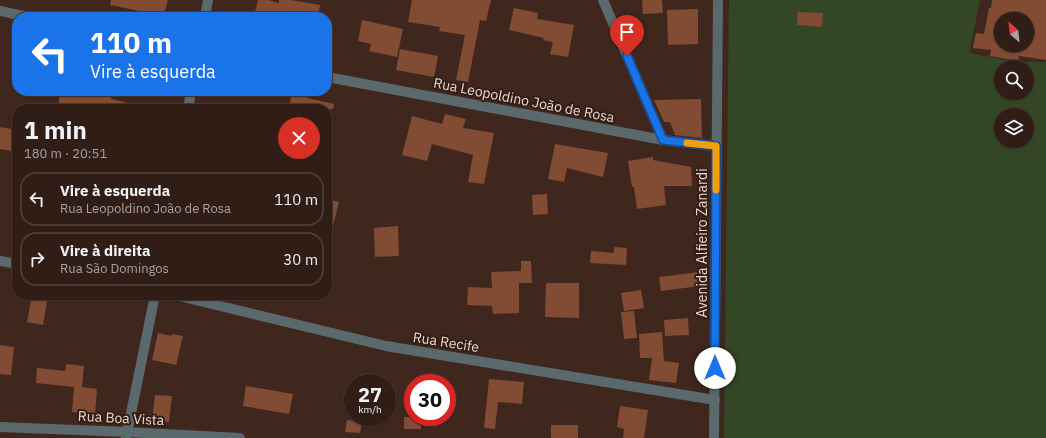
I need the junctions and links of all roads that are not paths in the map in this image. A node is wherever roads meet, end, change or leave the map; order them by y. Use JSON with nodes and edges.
{"nodes":[{"id":1,"x":208,"y":0,"type":"edge"},
{"id":2,"x":603,"y":0,"type":"edge"},
{"id":3,"x":718,"y":0,"type":"edge"},
{"id":4,"x":0,"y":11,"type":"edge"},
{"id":5,"x":206,"y":12,"type":"edge"},
{"id":6,"x":12,"y":14,"type":"edge"},
{"id":7,"x":332,"y":78,"type":"edge"},
{"id":8,"x":663,"y":140,"type":"junction"},
{"id":9,"x":716,"y":146,"type":"junction"},
{"id":10,"x":0,"y":261,"type":"edge"},
{"id":11,"x":12,"y":263,"type":"edge"},
{"id":12,"x":154,"y":300,"type":"edge"},
{"id":13,"x":196,"y":300,"type":"edge"},
{"id":14,"x":715,"y":400,"type":"junction"},
{"id":15,"x":0,"y":427,"type":"edge"},
{"id":16,"x":126,"y":435,"type":"edge"},
{"id":17,"x":240,"y":438,"type":"edge"},
{"id":18,"x":714,"y":438,"type":"edge"}],
"edges":[{"from":1,"to":5,"type":"street"},
{"from":2,"to":8,"type":"street"},
{"from":3,"to":9,"type":"street","name":"Avenida Alfieiro Zanardi"},
{"from":4,"to":6,"type":"street"},
{"from":7,"to":8,"type":"street","name":"Rua Leopoldino João de Rosa"},
{"from":8,"to":9,"type":"street","name":"Rua Leopoldino João de Rosa"},
{"from":9,"to":14,"type":"street","name":"Avenida Alfieiro Zanardi"},
{"from":10,"to":11,"type":"street"},
{"from":12,"to":16,"type":"street"},
{"from":13,"to":14,"type":"street","name":"Rua Recife"},
{"from":14,"to":18,"type":"street","name":"Avenida Alfieiro Zanardi"},
{"from":15,"to":16,"type":"street","name":"Rua Boa Vista"},
{"from":16,"to":17,"type":"street","name":"Rua Boa Vista"}]}
